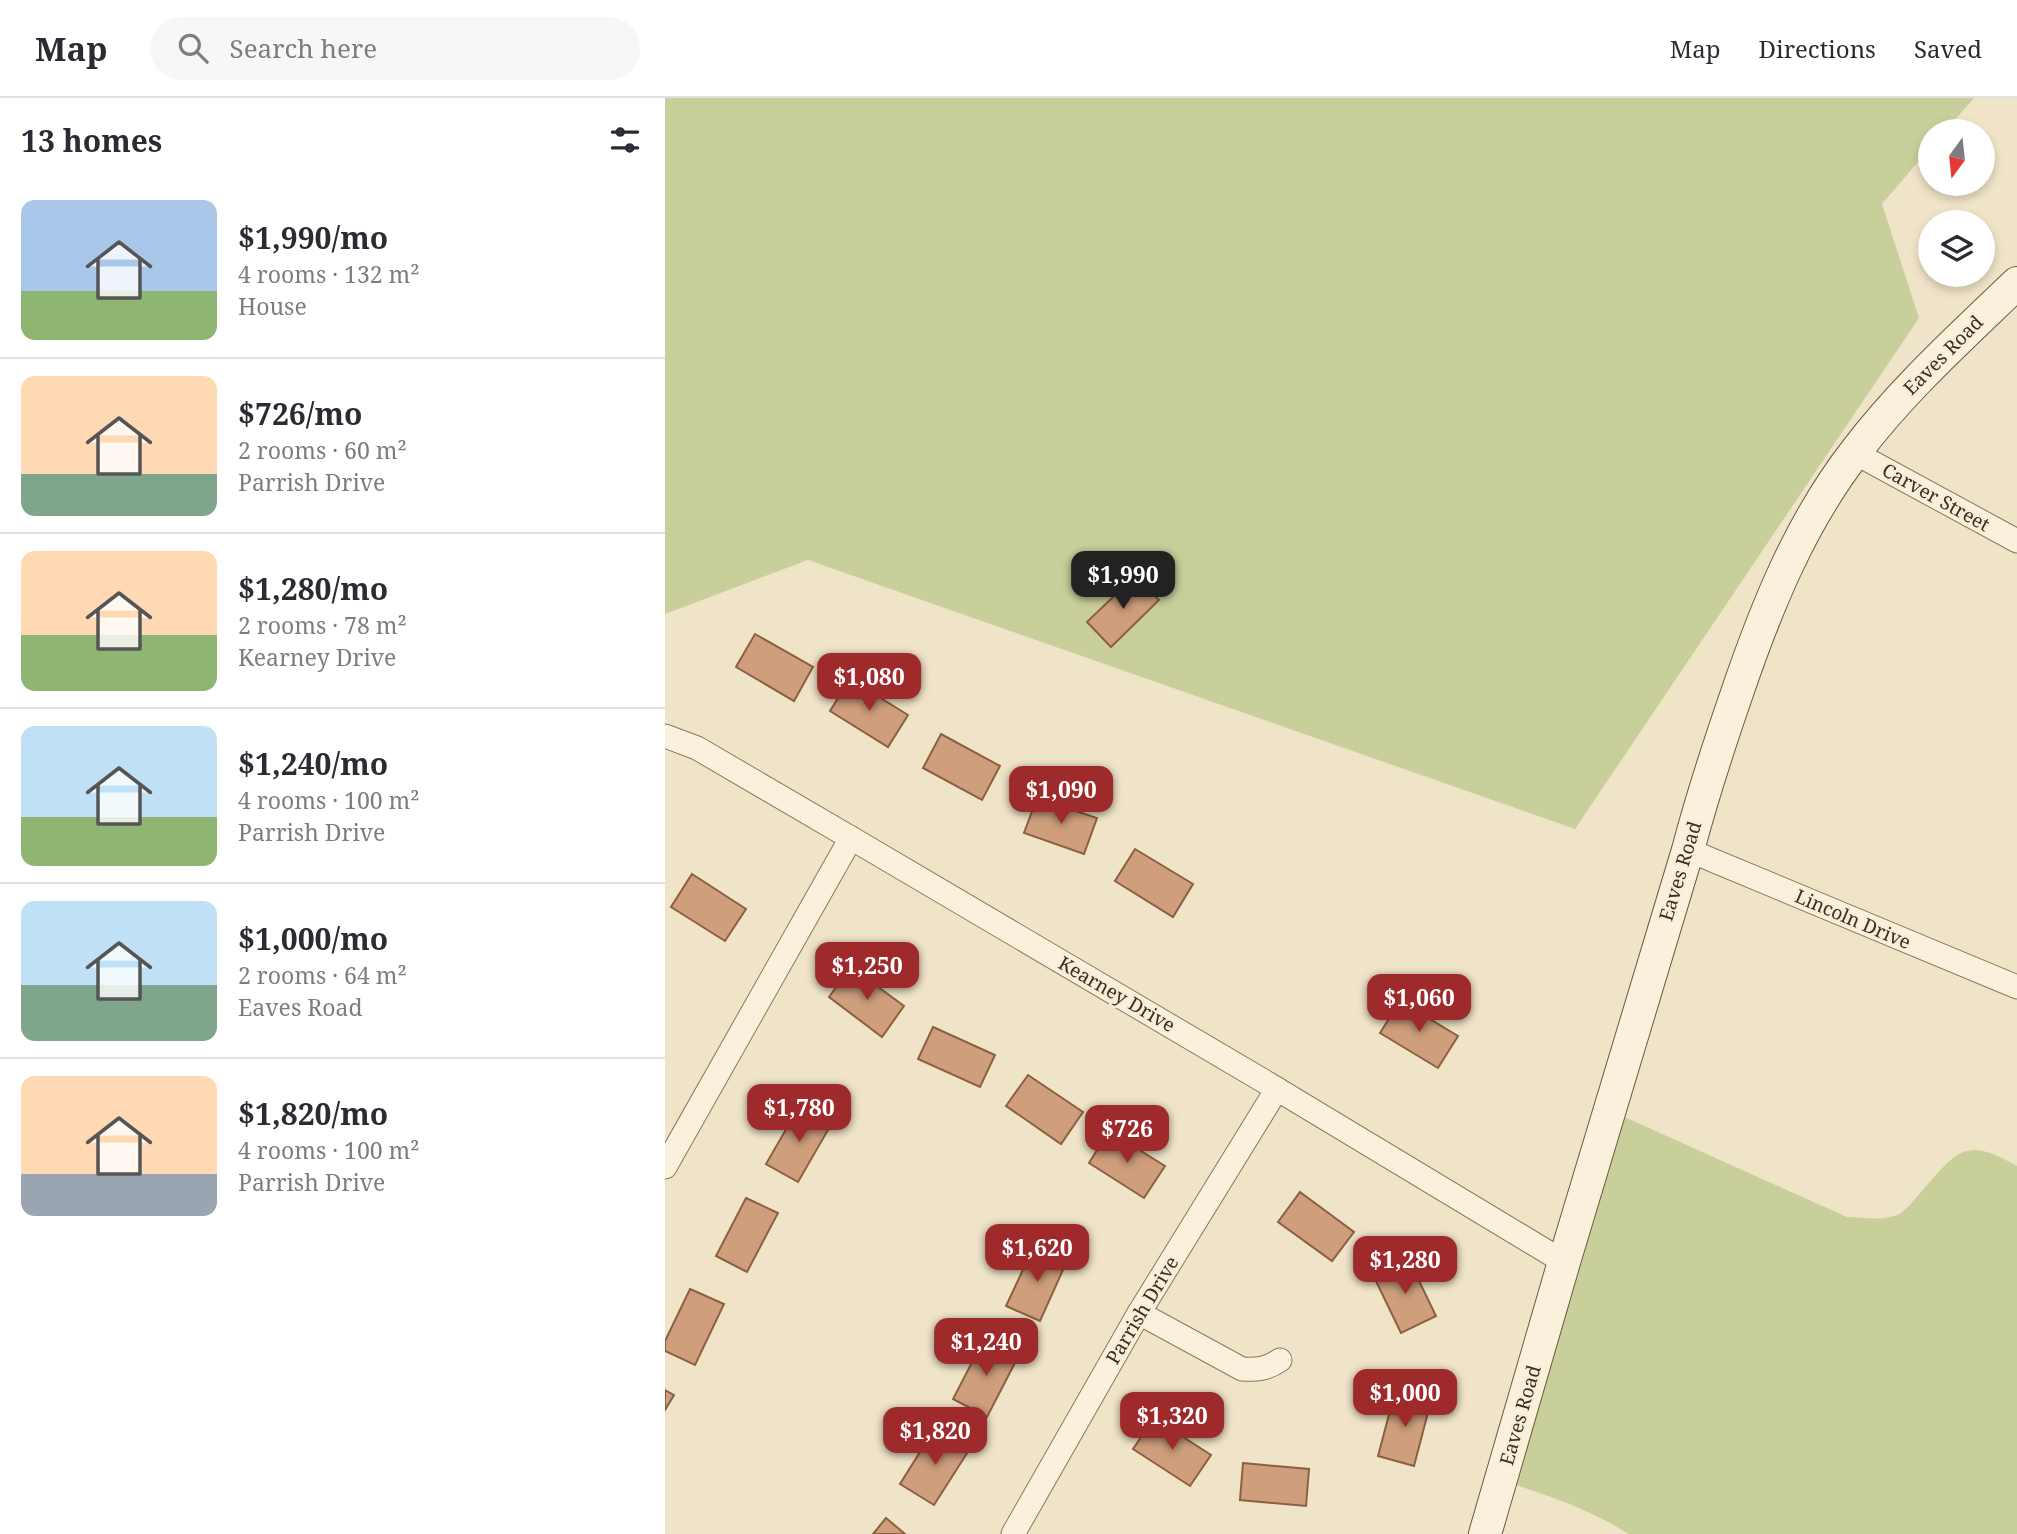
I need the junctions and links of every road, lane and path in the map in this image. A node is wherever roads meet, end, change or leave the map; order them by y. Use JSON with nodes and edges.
{"nodes":[{"id":1,"x":2017,"y":283,"type":"edge"},
{"id":2,"x":1855,"y":453,"type":"junction"},
{"id":3,"x":2017,"y":541,"type":"edge"},
{"id":4,"x":665,"y":736,"type":"edge"},
{"id":5,"x":851,"y":838,"type":"junction"},
{"id":6,"x":1688,"y":850,"type":"junction"},
{"id":7,"x":2017,"y":987,"type":"edge"},
{"id":8,"x":1277,"y":1089,"type":"junction"},
{"id":9,"x":665,"y":1167,"type":"edge"},
{"id":10,"x":1563,"y":1262,"type":"junction"},
{"id":11,"x":1139,"y":1313,"type":"junction"},
{"id":12,"x":1280,"y":1360,"type":"dead end"},
{"id":13,"x":1013,"y":1534,"type":"edge"},
{"id":14,"x":1485,"y":1534,"type":"edge"}],
"edges":[{"from":1,"to":2,"type":"street","name":"Eaves Road"},
{"from":2,"to":3,"type":"street","name":"Carver Street"},
{"from":2,"to":6,"type":"street","name":"Eaves Road"},
{"from":4,"to":5,"type":"street","name":"Kearney Drive"},
{"from":5,"to":8,"type":"street","name":"Kearney Drive"},
{"from":5,"to":9,"type":"street"},
{"from":6,"to":7,"type":"street","name":"Lincoln Drive"},
{"from":6,"to":10,"type":"street","name":"Eaves Road"},
{"from":8,"to":10,"type":"street","name":"Kearney Drive"},
{"from":8,"to":11,"type":"street","name":"Parrish Drive"},
{"from":10,"to":14,"type":"street","name":"Eaves Road"},
{"from":11,"to":12,"type":"street"},
{"from":11,"to":13,"type":"street","name":"Parrish Drive"}]}
